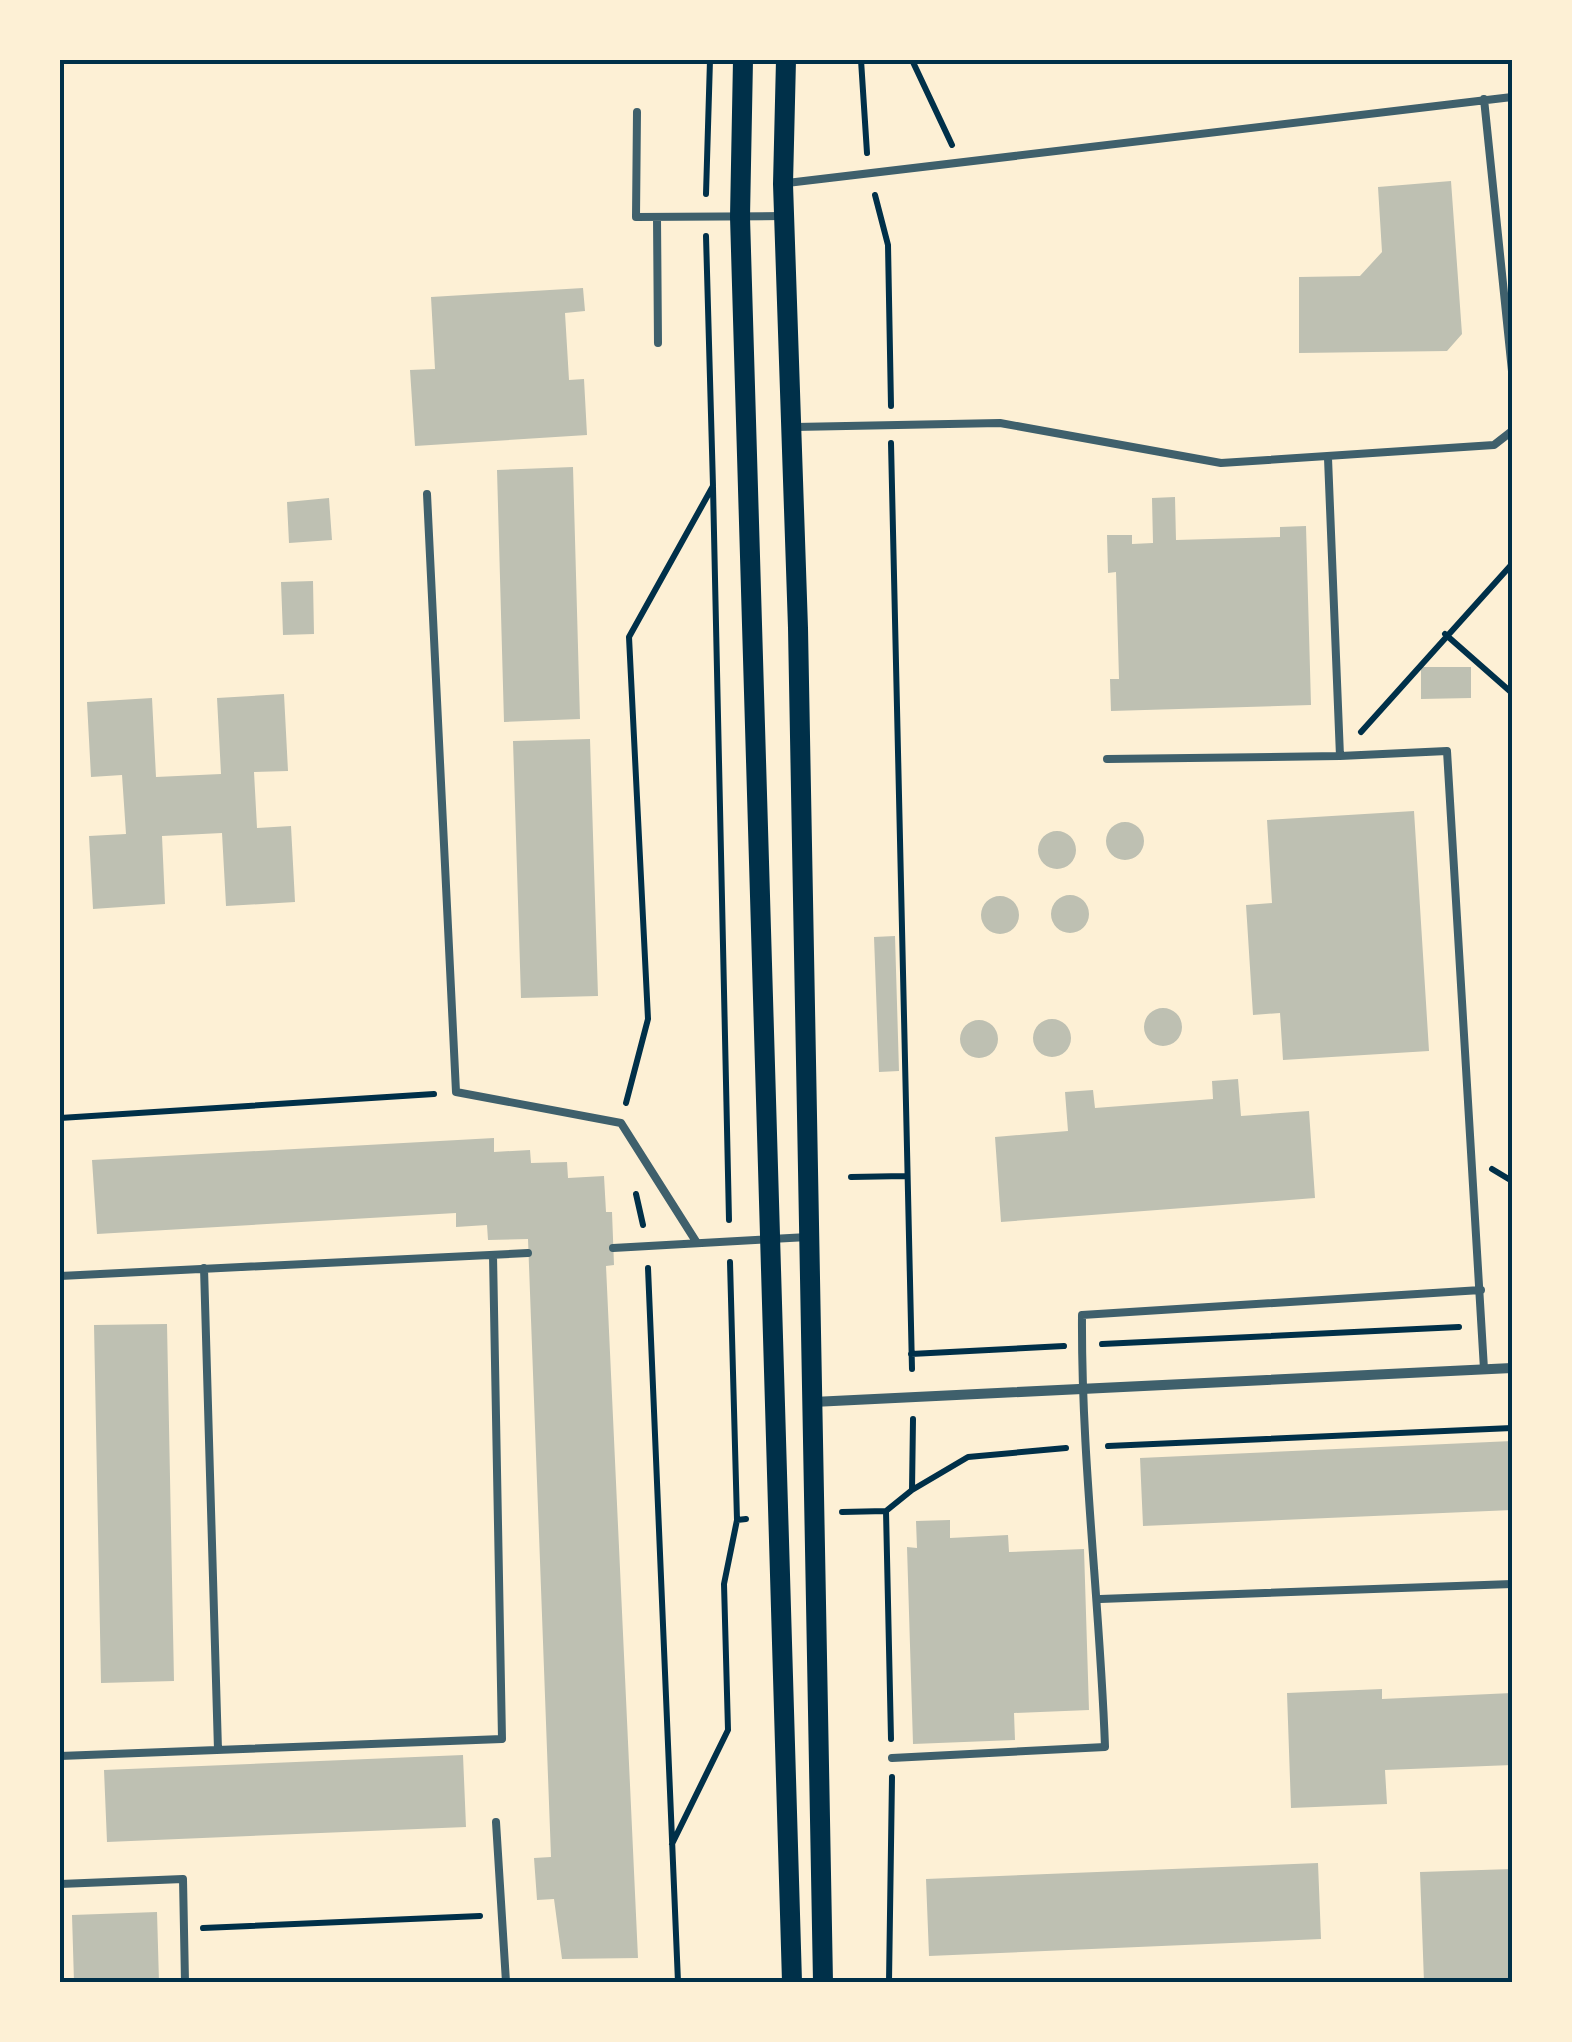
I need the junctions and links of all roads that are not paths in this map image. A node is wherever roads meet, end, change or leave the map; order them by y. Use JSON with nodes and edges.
{"nodes":[{"id":1,"x":743,"y":60,"type":"edge"},
{"id":2,"x":786,"y":60,"type":"edge"},
{"id":3,"x":1512,"y":97,"type":"edge"},
{"id":4,"x":1484,"y":99,"type":"junction"},
{"id":5,"x":637,"y":112,"type":"dead end"},
{"id":6,"x":783,"y":184,"type":"junction"},
{"id":7,"x":784,"y":216,"type":"junction"},
{"id":8,"x":740,"y":217,"type":"junction"},
{"id":9,"x":657,"y":218,"type":"junction"},
{"id":10,"x":658,"y":342,"type":"dead end"},
{"id":11,"x":1512,"y":371,"type":"edge"},
{"id":12,"x":790,"y":427,"type":"junction"},
{"id":13,"x":1512,"y":431,"type":"edge"},
{"id":14,"x":1328,"y":458,"type":"junction"},
{"id":15,"x":427,"y":494,"type":"dead end"},
{"id":16,"x":1340,"y":756,"type":"junction"},
{"id":17,"x":1107,"y":759,"type":"dead end"},
{"id":18,"x":811,"y":1237,"type":"junction"},
{"id":19,"x":771,"y":1238,"type":"junction"},
{"id":20,"x":697,"y":1243,"type":"junction"},
{"id":21,"x":613,"y":1248,"type":"dead end"},
{"id":22,"x":528,"y":1253,"type":"dead end"},
{"id":23,"x":493,"y":1255,"type":"junction"},
{"id":24,"x":204,"y":1268,"type":"junction"},
{"id":25,"x":60,"y":1276,"type":"edge"},
{"id":26,"x":1481,"y":1290,"type":"junction"},
{"id":27,"x":1512,"y":1368,"type":"edge"},
{"id":28,"x":1484,"y":1369,"type":"junction"},
{"id":29,"x":1081,"y":1387,"type":"junction"},
{"id":30,"x":812,"y":1402,"type":"junction"},
{"id":31,"x":776,"y":1403,"type":"junction"},
{"id":32,"x":1512,"y":1584,"type":"edge"},
{"id":33,"x":1100,"y":1599,"type":"junction"},
{"id":34,"x":218,"y":1750,"type":"junction"},
{"id":35,"x":60,"y":1756,"type":"edge"},
{"id":36,"x":892,"y":1758,"type":"road end"},
{"id":37,"x":496,"y":1822,"type":"dead end"},
{"id":38,"x":60,"y":1884,"type":"edge"},
{"id":39,"x":185,"y":1982,"type":"edge"},
{"id":40,"x":506,"y":1982,"type":"edge"},
{"id":41,"x":792,"y":1982,"type":"edge"},
{"id":42,"x":822,"y":1982,"type":"edge"}],
"edges":[{"from":1,"to":8,"type":"main road"},
{"from":2,"to":6,"type":"main road"},
{"from":3,"to":4,"type":"lane"},
{"from":4,"to":6,"type":"lane"},
{"from":4,"to":11,"type":"lane"},
{"from":5,"to":9,"type":"lane"},
{"from":6,"to":7,"type":"main road"},
{"from":7,"to":8,"type":"lane"},
{"from":7,"to":12,"type":"main road"},
{"from":8,"to":9,"type":"lane"},
{"from":8,"to":19,"type":"main road"},
{"from":9,"to":10,"type":"lane"},
{"from":12,"to":14,"type":"lane"},
{"from":12,"to":18,"type":"main road"},
{"from":13,"to":14,"type":"lane"},
{"from":14,"to":16,"type":"lane"},
{"from":15,"to":20,"type":"lane"},
{"from":16,"to":17,"type":"lane"},
{"from":16,"to":26,"type":"lane"},
{"from":18,"to":19,"type":"lane"},
{"from":18,"to":30,"type":"main road"},
{"from":19,"to":20,"type":"lane"},
{"from":19,"to":31,"type":"main road"},
{"from":20,"to":21,"type":"lane"},
{"from":22,"to":23,"type":"lane"},
{"from":23,"to":24,"type":"lane"},
{"from":23,"to":34,"type":"lane"},
{"from":24,"to":25,"type":"lane"},
{"from":24,"to":34,"type":"lane"},
{"from":26,"to":28,"type":"lane"},
{"from":26,"to":29,"type":"lane"},
{"from":27,"to":28,"type":"street"},
{"from":28,"to":29,"type":"street"},
{"from":29,"to":30,"type":"street"},
{"from":29,"to":33,"type":"lane"},
{"from":30,"to":31,"type":"main road"},
{"from":30,"to":42,"type":"main road"},
{"from":31,"to":41,"type":"main road"},
{"from":32,"to":33,"type":"lane"},
{"from":33,"to":36,"type":"lane"},
{"from":34,"to":35,"type":"lane"},
{"from":37,"to":40,"type":"lane"},
{"from":38,"to":39,"type":"lane"}]}
